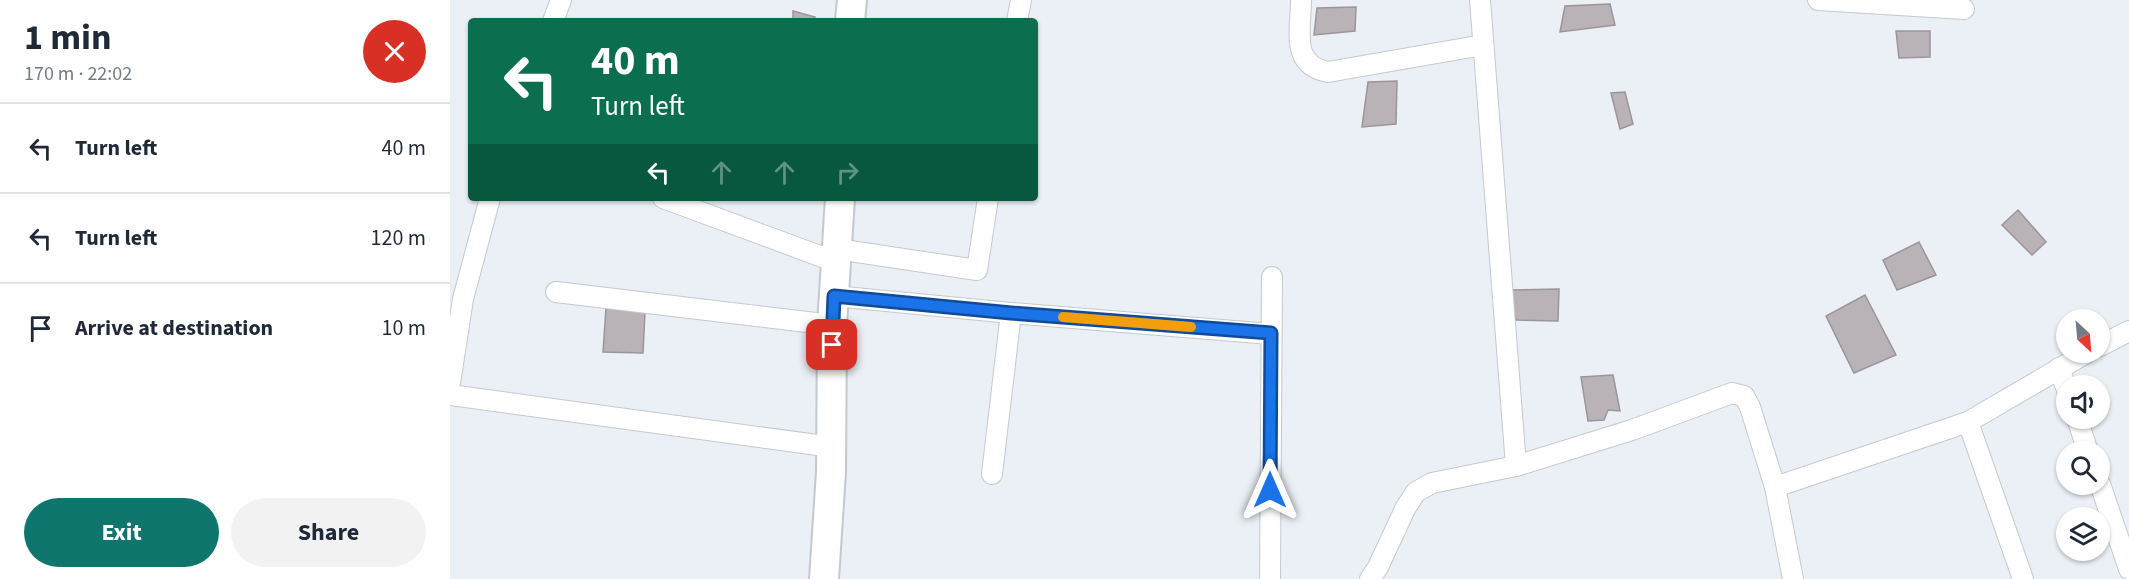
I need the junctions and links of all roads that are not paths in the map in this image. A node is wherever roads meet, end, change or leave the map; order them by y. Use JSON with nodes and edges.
{"nodes":[{"id":1,"x":561,"y":0,"type":"edge"},
{"id":2,"x":852,"y":0,"type":"edge"},
{"id":3,"x":1021,"y":0,"type":"edge"},
{"id":4,"x":1301,"y":0,"type":"edge"},
{"id":5,"x":1480,"y":0,"type":"edge"},
{"id":6,"x":1818,"y":0,"type":"edge"},
{"id":7,"x":1867,"y":2,"type":"edge"},
{"id":8,"x":1964,"y":9,"type":"dead end"},
{"id":9,"x":554,"y":18,"type":"edge"},
{"id":10,"x":850,"y":18,"type":"edge"},
{"id":11,"x":1018,"y":18,"type":"edge"},
{"id":12,"x":1483,"y":45,"type":"junction"},
{"id":13,"x":489,"y":201,"type":"edge"},
{"id":14,"x":672,"y":201,"type":"edge"},
{"id":15,"x":840,"y":201,"type":"edge"},
{"id":16,"x":988,"y":201,"type":"edge"},
{"id":17,"x":837,"y":255,"type":"junction"},
{"id":18,"x":1272,"y":277,"type":"dead end"},
{"id":19,"x":556,"y":292,"type":"dead end"},
{"id":20,"x":834,"y":296,"type":"junction"},
{"id":21,"x":1011,"y":313,"type":"junction"},
{"id":22,"x":832,"y":325,"type":"junction"},
{"id":23,"x":2129,"y":331,"type":"edge"},
{"id":24,"x":1271,"y":333,"type":"junction"},
{"id":25,"x":2110,"y":341,"type":"edge"},
{"id":26,"x":2068,"y":363,"type":"edge"},
{"id":27,"x":2059,"y":368,"type":"junction"},
{"id":28,"x":2062,"y":375,"type":"edge"},
{"id":29,"x":450,"y":383,"type":"edge"},
{"id":30,"x":450,"y":395,"type":"edge"},
{"id":31,"x":1968,"y":422,"type":"junction"},
{"id":32,"x":831,"y":447,"type":"junction"},
{"id":33,"x":1516,"y":466,"type":"junction"},
{"id":34,"x":992,"y":474,"type":"dead end"},
{"id":35,"x":1775,"y":487,"type":"junction"},
{"id":36,"x":2104,"y":495,"type":"edge"},
{"id":37,"x":2129,"y":569,"type":"edge"},
{"id":38,"x":824,"y":579,"type":"edge"},
{"id":39,"x":1270,"y":579,"type":"edge"},
{"id":40,"x":1370,"y":579,"type":"edge"},
{"id":41,"x":1793,"y":579,"type":"edge"},
{"id":42,"x":2023,"y":579,"type":"edge"}],
"edges":[{"from":1,"to":9,"type":"street"},
{"from":2,"to":10,"type":"street"},
{"from":3,"to":11,"type":"street"},
{"from":4,"to":12,"type":"street"},
{"from":5,"to":12,"type":"street"},
{"from":6,"to":7,"type":"street"},
{"from":7,"to":8,"type":"street"},
{"from":12,"to":33,"type":"street"},
{"from":13,"to":29,"type":"street"},
{"from":14,"to":17,"type":"street"},
{"from":15,"to":17,"type":"street"},
{"from":16,"to":17,"type":"street"},
{"from":17,"to":20,"type":"street"},
{"from":18,"to":24,"type":"street"},
{"from":19,"to":22,"type":"street"},
{"from":20,"to":21,"type":"street"},
{"from":20,"to":22,"type":"street"},
{"from":21,"to":24,"type":"street"},
{"from":21,"to":34,"type":"street"},
{"from":22,"to":32,"type":"street"},
{"from":23,"to":25,"type":"street"},
{"from":24,"to":39,"type":"street"},
{"from":26,"to":27,"type":"street"},
{"from":27,"to":28,"type":"street"},
{"from":27,"to":31,"type":"street"},
{"from":30,"to":32,"type":"street"},
{"from":31,"to":35,"type":"street"},
{"from":31,"to":42,"type":"street"},
{"from":32,"to":38,"type":"street"},
{"from":33,"to":35,"type":"street"},
{"from":33,"to":40,"type":"street"},
{"from":35,"to":41,"type":"street"},
{"from":36,"to":37,"type":"street"}]}
